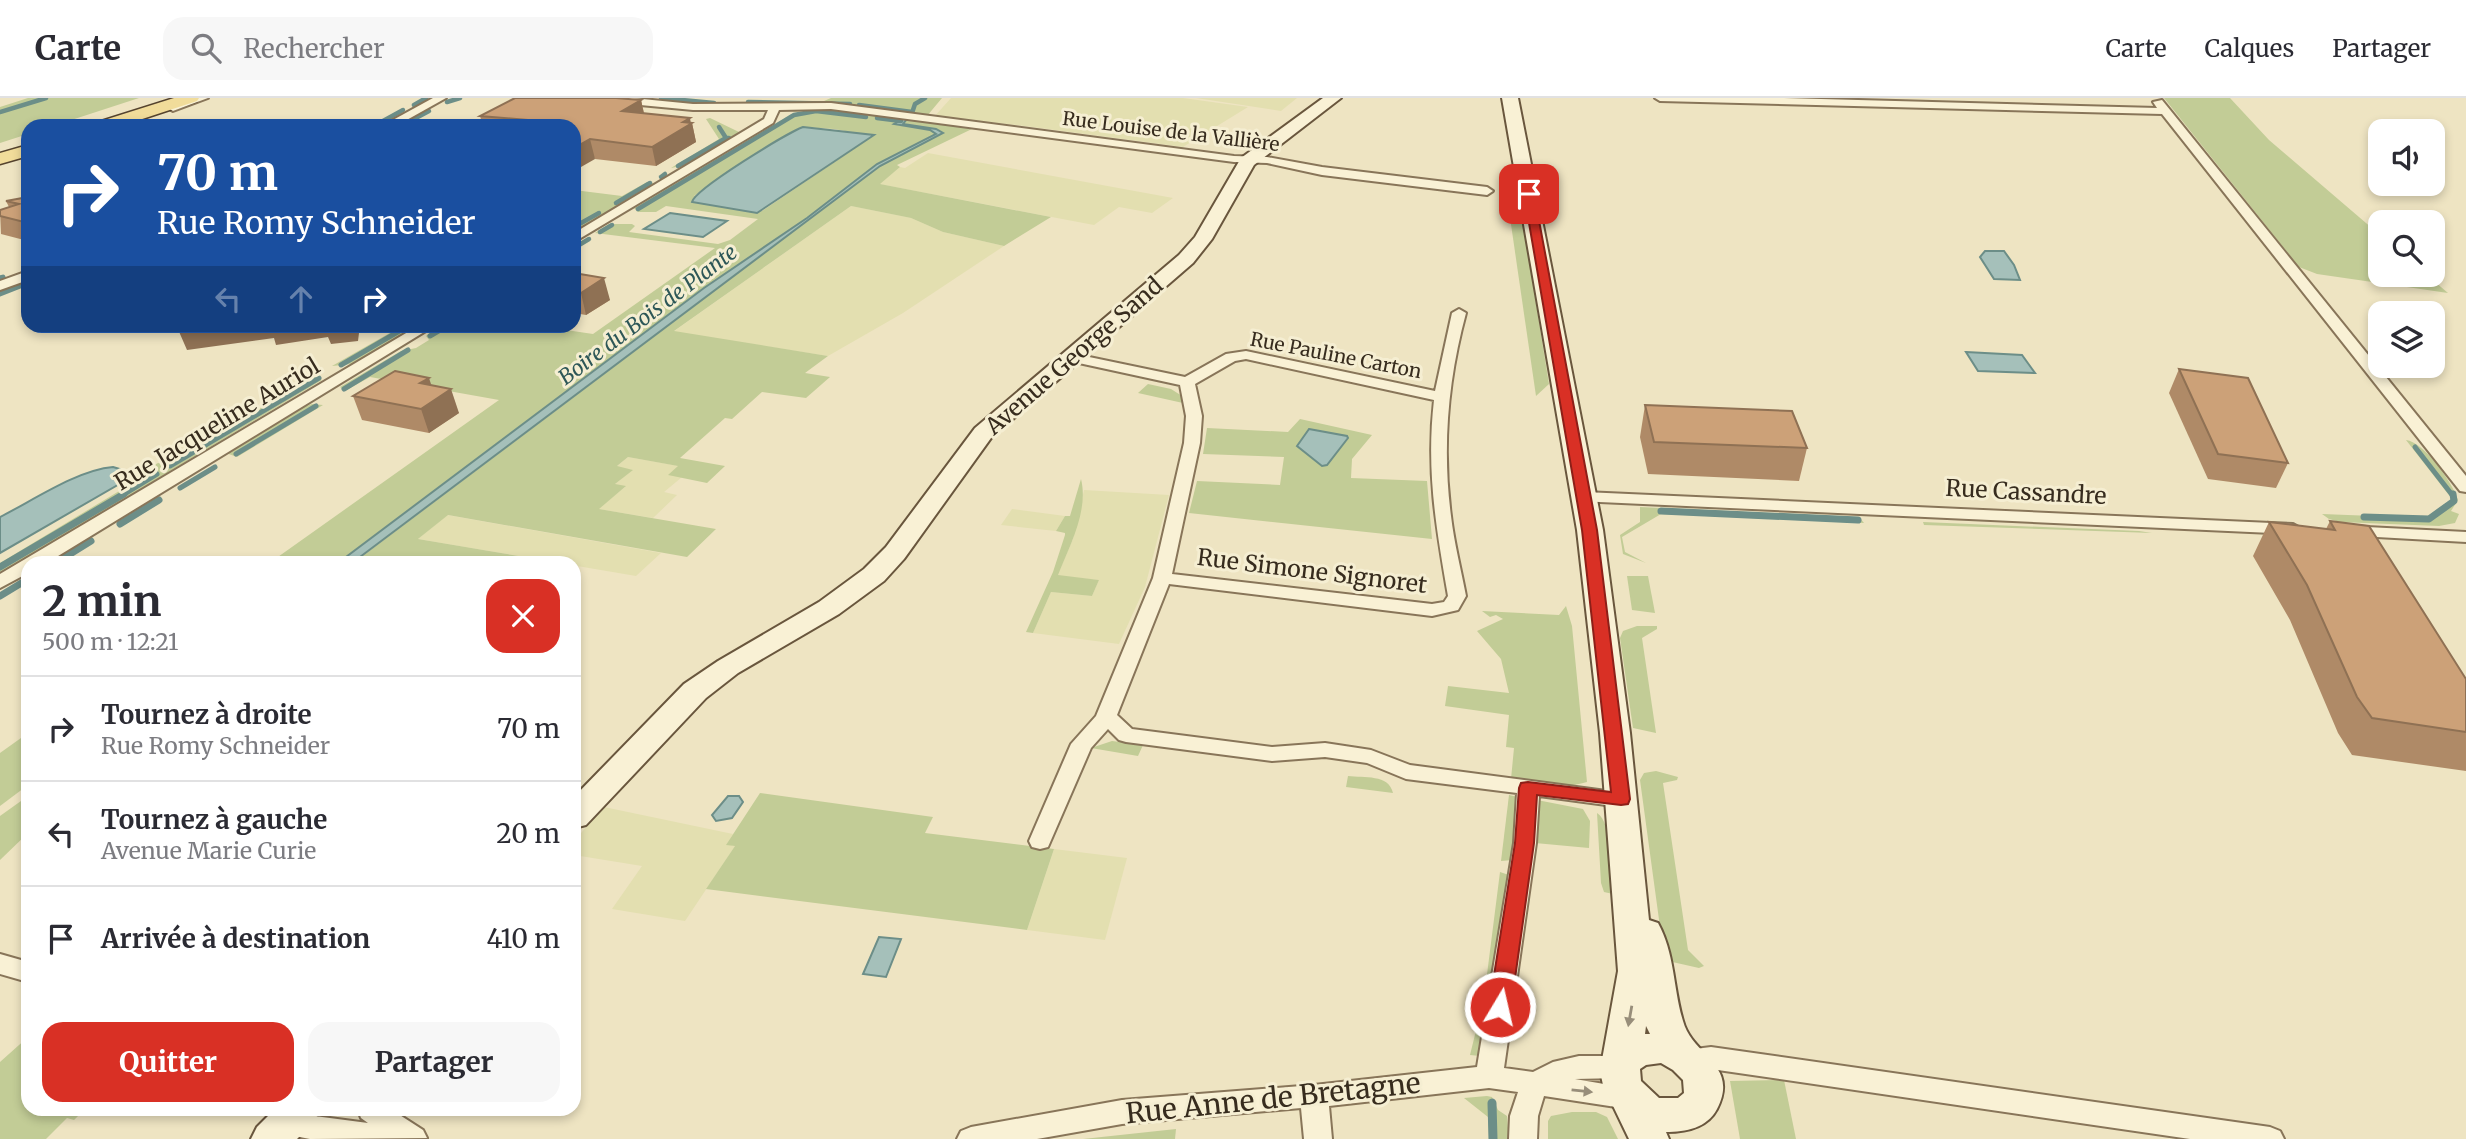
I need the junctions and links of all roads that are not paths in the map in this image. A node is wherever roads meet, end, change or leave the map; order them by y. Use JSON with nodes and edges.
{"nodes":[{"id":1,"x":191,"y":98,"type":"edge"},
{"id":2,"x":203,"y":98,"type":"edge"},
{"id":3,"x":441,"y":98,"type":"edge"},
{"id":4,"x":598,"y":98,"type":"edge"},
{"id":5,"x":1333,"y":98,"type":"edge"},
{"id":6,"x":1510,"y":98,"type":"edge"},
{"id":7,"x":1660,"y":98,"type":"edge"},
{"id":8,"x":2155,"y":98,"type":"edge"},
{"id":9,"x":627,"y":99,"type":"edge"},
{"id":10,"x":775,"y":107,"type":"junction"},
{"id":11,"x":2165,"y":111,"type":"junction"},
{"id":12,"x":126,"y":119,"type":"edge"},
{"id":13,"x":137,"y":119,"type":"edge"},
{"id":14,"x":401,"y":119,"type":"edge"},
{"id":15,"x":21,"y":152,"type":"edge"},
{"id":16,"x":0,"y":159,"type":"edge"},
{"id":17,"x":1250,"y":159,"type":"junction"},
{"id":18,"x":1487,"y":191,"type":"dead end"},
{"id":19,"x":581,"y":234,"type":"edge"},
{"id":20,"x":21,"y":278,"type":"edge"},
{"id":21,"x":0,"y":286,"type":"edge"},
{"id":22,"x":1459,"y":313,"type":"dead end"},
{"id":23,"x":416,"y":333,"type":"edge"},
{"id":24,"x":1070,"y":357,"type":"junction"},
{"id":25,"x":1187,"y":382,"type":"junction"},
{"id":26,"x":1443,"y":397,"type":"junction"},
{"id":27,"x":2466,"y":487,"type":"edge"},
{"id":28,"x":1584,"y":497,"type":"junction"},
{"id":29,"x":2466,"y":537,"type":"edge"},
{"id":30,"x":42,"y":556,"type":"edge"},
{"id":31,"x":21,"y":569,"type":"edge"},
{"id":32,"x":1162,"y":578,"type":"junction"},
{"id":33,"x":0,"y":582,"type":"edge"},
{"id":34,"x":1106,"y":716,"type":"junction"},
{"id":35,"x":1126,"y":735,"type":"junction"},
{"id":36,"x":1082,"y":744,"type":"junction"},
{"id":37,"x":1528,"y":788,"type":"junction"},
{"id":38,"x":1621,"y":799,"type":"junction"},
{"id":39,"x":581,"y":810,"type":"edge"},
{"id":40,"x":1040,"y":841,"type":"dead end"},
{"id":41,"x":1629,"y":875,"type":"junction"},
{"id":42,"x":0,"y":964,"type":"edge"},
{"id":43,"x":21,"y":970,"type":"edge"},
{"id":44,"x":1489,"y":1077,"type":"junction"},
{"id":45,"x":1626,"y":1083,"type":"junction"},
{"id":46,"x":1698,"y":1083,"type":"edge"},
{"id":47,"x":1535,"y":1084,"type":"junction"},
{"id":48,"x":1314,"y":1096,"type":"junction"},
{"id":49,"x":380,"y":1116,"type":"edge"},
{"id":50,"x":285,"y":1124,"type":"edge"},
{"id":51,"x":403,"y":1139,"type":"edge"},
{"id":52,"x":414,"y":1139,"type":"edge"},
{"id":53,"x":971,"y":1139,"type":"edge"},
{"id":54,"x":1318,"y":1139,"type":"edge"},
{"id":55,"x":1523,"y":1139,"type":"edge"},
{"id":56,"x":1649,"y":1139,"type":"edge"},
{"id":57,"x":2270,"y":1139,"type":"edge"}],
"edges":[{"from":1,"to":12,"type":"main road"},
{"from":2,"to":13,"type":"street"},
{"from":3,"to":14,"type":"street"},
{"from":4,"to":9,"type":"street","name":"Rue Louise de la Vallière"},
{"from":5,"to":17,"type":"main road"},
{"from":6,"to":28,"type":"main road"},
{"from":7,"to":11,"type":"street"},
{"from":8,"to":11,"type":"street"},
{"from":9,"to":10,"type":"street","name":"Rue Louise de la Vallière"},
{"from":10,"to":17,"type":"street","name":"Rue Louise de la Vallière"},
{"from":10,"to":19,"type":"street"},
{"from":11,"to":27,"type":"street"},
{"from":15,"to":16,"type":"main road"},
{"from":17,"to":18,"type":"street","name":"Rue Louise de la Vallière"},
{"from":17,"to":24,"type":"main road","name":"Avenue George Sand"},
{"from":20,"to":21,"type":"street"},
{"from":22,"to":26,"type":"street"},
{"from":23,"to":30,"type":"street","name":"Rue Jacqueline Auriol"},
{"from":24,"to":25,"type":"street"},
{"from":24,"to":39,"type":"main road","name":"Avenue George Sand"},
{"from":25,"to":26,"type":"street","name":"Rue Pauline Carton"},
{"from":25,"to":32,"type":"street"},
{"from":26,"to":32,"type":"street","name":"Rue Simone Signoret"},
{"from":28,"to":29,"type":"street","name":"Rue Cassandre"},
{"from":28,"to":38,"type":"main road"},
{"from":31,"to":33,"type":"street","name":"Rue Jacqueline Auriol"},
{"from":32,"to":34,"type":"street"},
{"from":34,"to":35,"type":"street"},
{"from":34,"to":36,"type":"street"},
{"from":35,"to":36,"type":"street"},
{"from":35,"to":37,"type":"street"},
{"from":36,"to":40,"type":"street"},
{"from":37,"to":38,"type":"street"},
{"from":37,"to":44,"type":"street"},
{"from":38,"to":41,"type":"main road"},
{"from":41,"to":45,"type":"main road","one_way":true},
{"from":41,"to":46,"type":"main road"},
{"from":42,"to":43,"type":"street"},
{"from":44,"to":47,"type":"street","name":"Rue Anne de Bretagne"},
{"from":44,"to":48,"type":"street","name":"Rue Anne de Bretagne"},
{"from":45,"to":46,"type":"main road"},
{"from":45,"to":46,"type":"main road"},
{"from":45,"to":47,"type":"street","name":"Rue Anne de Bretagne"},
{"from":45,"to":56,"type":"main road"},
{"from":46,"to":57,"type":"street"},
{"from":47,"to":55,"type":"street"},
{"from":48,"to":53,"type":"street","name":"Rue Anne de Bretagne"},
{"from":48,"to":54,"type":"street"},
{"from":49,"to":52,"type":"street"},
{"from":50,"to":51,"type":"street"}]}
